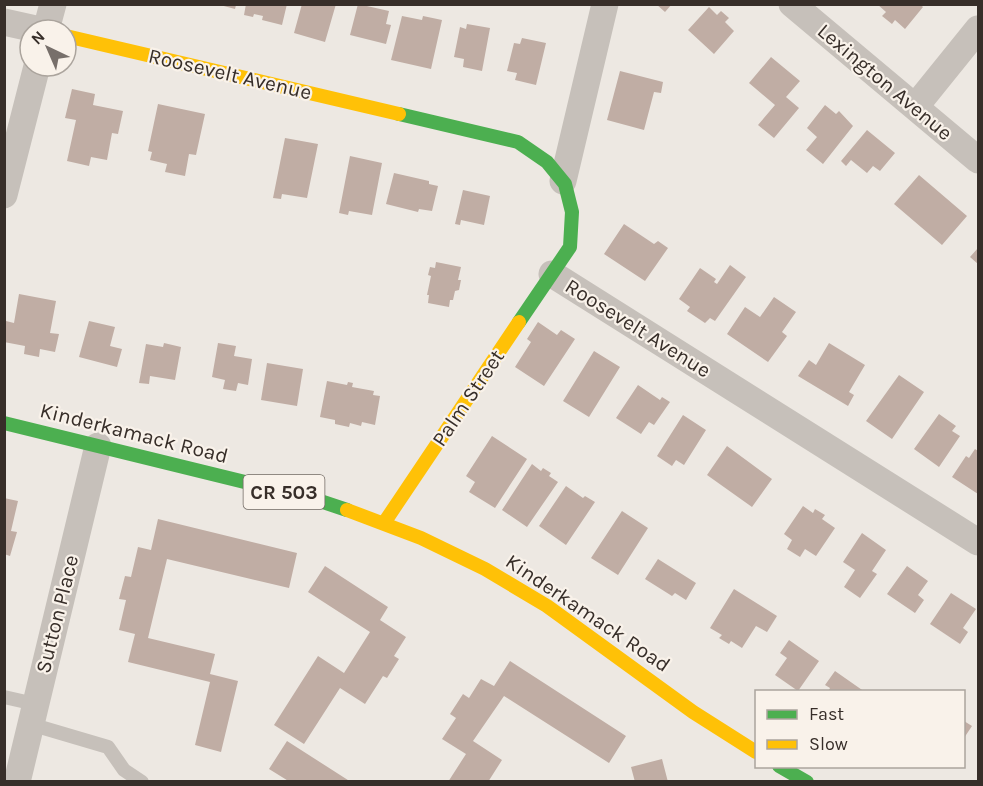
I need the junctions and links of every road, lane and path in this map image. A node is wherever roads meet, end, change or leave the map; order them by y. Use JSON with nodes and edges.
{"nodes":[{"id":1,"x":605,"y":4,"type":"edge"},
{"id":2,"x":792,"y":4,"type":"edge"},
{"id":3,"x":978,"y":29,"type":"edge"},
{"id":4,"x":78,"y":39,"type":"edge"},
{"id":5,"x":34,"y":78,"type":"edge"},
{"id":6,"x":915,"y":107,"type":"junction"},
{"id":7,"x":978,"y":160,"type":"edge"},
{"id":8,"x":563,"y":181,"type":"junction"},
{"id":9,"x":4,"y":195,"type":"edge"},
{"id":10,"x":552,"y":274,"type":"junction"},
{"id":11,"x":4,"y":423,"type":"edge"},
{"id":12,"x":98,"y":446,"type":"junction"},
{"id":13,"x":384,"y":523,"type":"junction"},
{"id":14,"x":978,"y":542,"type":"edge"},
{"id":15,"x":4,"y":697,"type":"edge"},
{"id":16,"x":33,"y":714,"type":"junction"},
{"id":17,"x":755,"y":751,"type":"edge"},
{"id":18,"x":782,"y":768,"type":"edge"},
{"id":19,"x":17,"y":782,"type":"edge"},
{"id":20,"x":142,"y":782,"type":"edge"},
{"id":21,"x":807,"y":782,"type":"edge"}],
"edges":[{"from":1,"to":8,"type":"street"},
{"from":2,"to":6,"type":"street","name":"Lexington Avenue"},
{"from":3,"to":6,"type":"street"},
{"from":4,"to":8,"type":"street","name":"Roosevelt Avenue"},
{"from":5,"to":9,"type":"street"},
{"from":6,"to":7,"type":"street","name":"Lexington Avenue"},
{"from":8,"to":10,"type":"street","name":"Roosevelt Avenue"},
{"from":10,"to":13,"type":"street","name":"Palm Street"},
{"from":10,"to":14,"type":"street","name":"Roosevelt Avenue"},
{"from":11,"to":12,"type":"street","name":"Kinderkamack Road","number":"CR 503"},
{"from":12,"to":13,"type":"street","name":"Kinderkamack Road","number":"CR 503"},
{"from":12,"to":16,"type":"street","name":"Sutton Place"},
{"from":13,"to":17,"type":"street","name":"Kinderkamack Road","number":"CR 503"},
{"from":15,"to":16,"type":"lane"},
{"from":16,"to":19,"type":"street","name":"Sutton Place"},
{"from":16,"to":20,"type":"lane"},
{"from":18,"to":21,"type":"street"}]}
